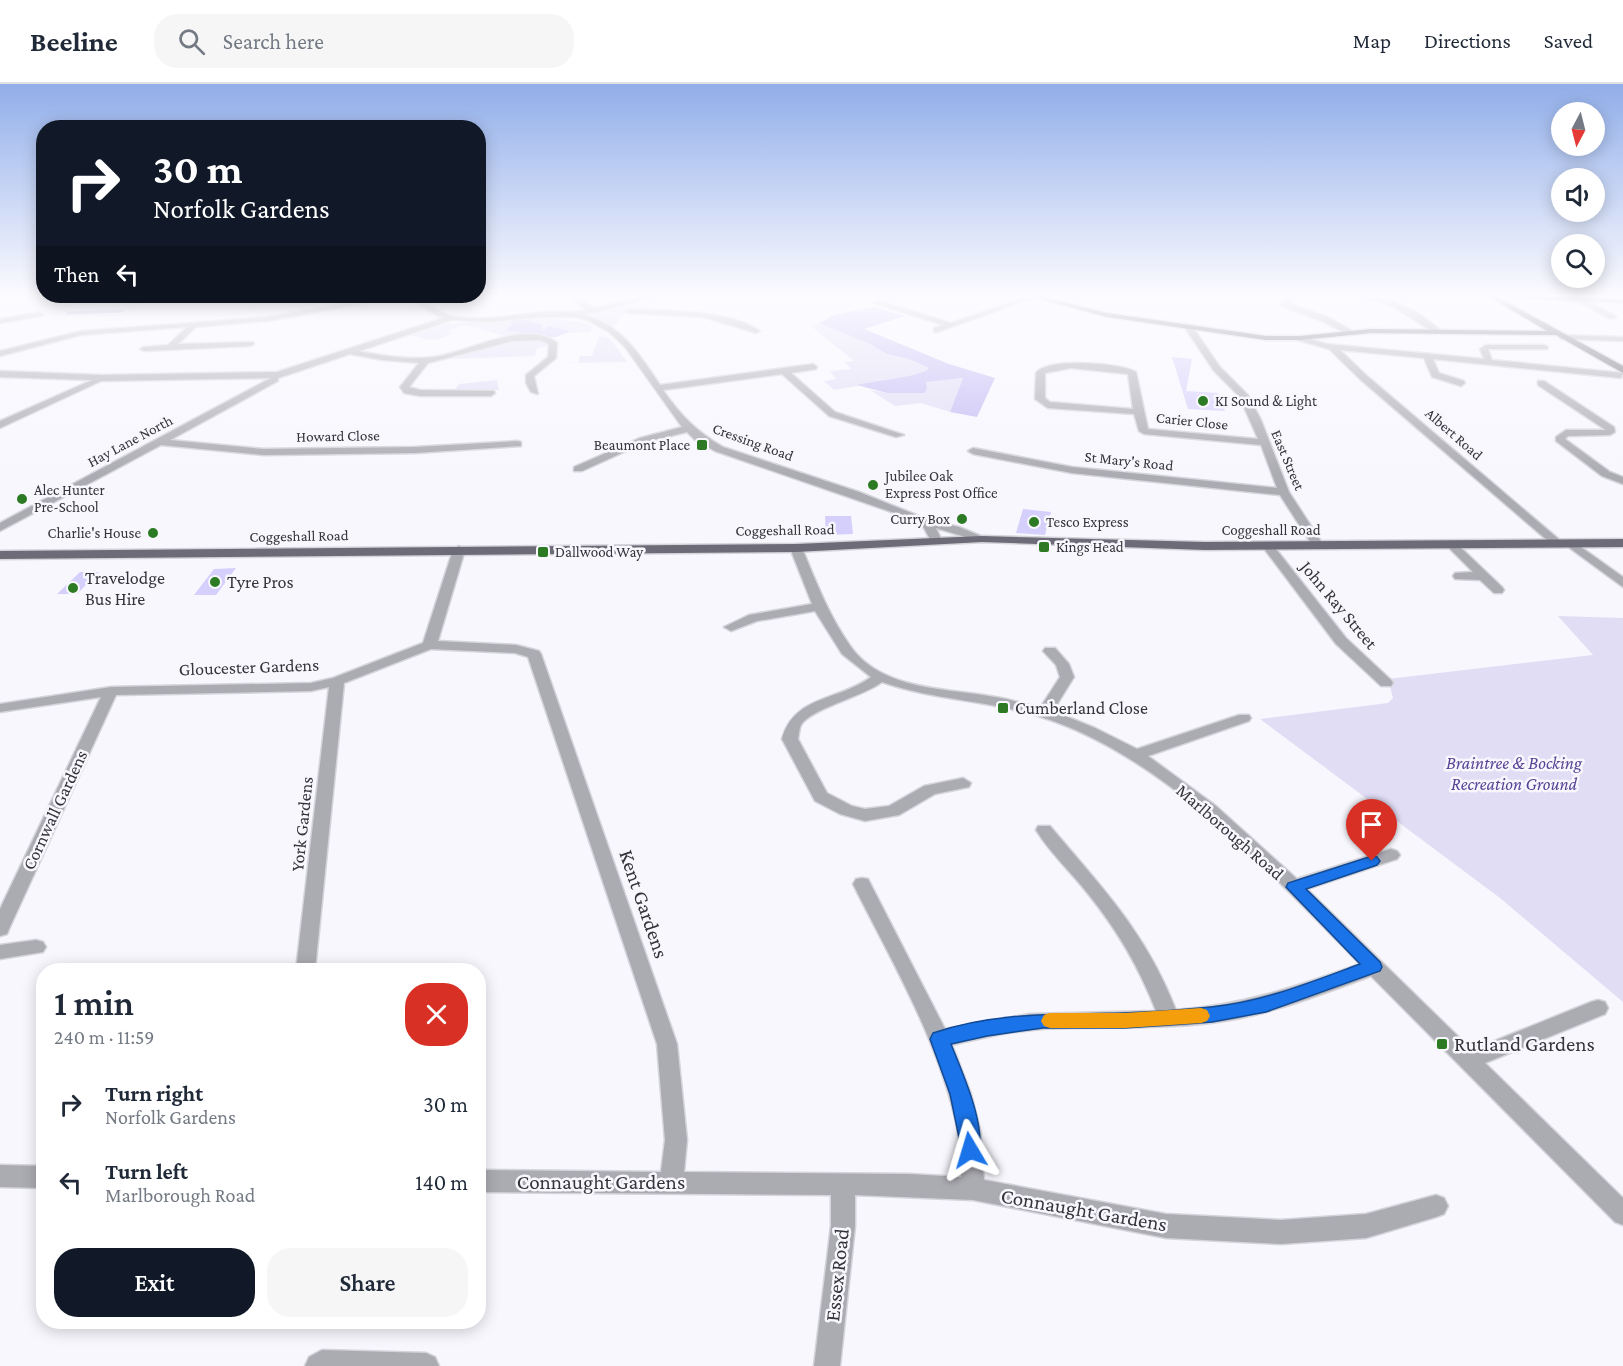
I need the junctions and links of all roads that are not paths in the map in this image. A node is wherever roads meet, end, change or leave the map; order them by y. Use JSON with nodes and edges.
{"nodes":[{"id":1,"x":1427,"y":355,"type":"edge"},
{"id":2,"x":338,"y":356,"type":"edge"},
{"id":3,"x":392,"y":356,"type":"edge"},
{"id":4,"x":452,"y":356,"type":"edge"},
{"id":5,"x":551,"y":356,"type":"edge"},
{"id":6,"x":634,"y":356,"type":"edge"},
{"id":7,"x":1208,"y":356,"type":"edge"},
{"id":8,"x":1341,"y":356,"type":"edge"},
{"id":9,"x":1434,"y":356,"type":"edge"},
{"id":10,"x":1488,"y":356,"type":"edge"},
{"id":11,"x":1595,"y":356,"type":"edge"},
{"id":12,"x":426,"y":360,"type":"junction"},
{"id":13,"x":1489,"y":362,"type":"junction"},
{"id":14,"x":813,"y":368,"type":"dead end"},
{"id":15,"x":784,"y":371,"type":"junction"},
{"id":16,"x":1622,"y":372,"type":"edge"},
{"id":17,"x":0,"y":374,"type":"edge"},
{"id":18,"x":276,"y":377,"type":"junction"},
{"id":19,"x":1441,"y":379,"type":"junction"},
{"id":20,"x":1424,"y":380,"type":"dead end"},
{"id":21,"x":97,"y":381,"type":"dead end"},
{"id":22,"x":546,"y":383,"type":"dead end"},
{"id":23,"x":1461,"y":383,"type":"dead end"},
{"id":24,"x":1542,"y":383,"type":"dead end"},
{"id":25,"x":657,"y":388,"type":"junction"},
{"id":26,"x":492,"y":393,"type":"dead end"},
{"id":27,"x":1138,"y":412,"type":"junction"},
{"id":28,"x":1586,"y":412,"type":"junction"},
{"id":29,"x":1603,"y":412,"type":"dead end"},
{"id":30,"x":0,"y":425,"type":"edge"},
{"id":31,"x":687,"y":429,"type":"junction"},
{"id":32,"x":899,"y":435,"type":"dead end"},
{"id":33,"x":160,"y":442,"type":"junction"},
{"id":34,"x":1263,"y":442,"type":"junction"},
{"id":35,"x":634,"y":443,"type":"junction"},
{"id":36,"x":517,"y":444,"type":"dead end"},
{"id":37,"x":646,"y":447,"type":"dead end"},
{"id":38,"x":973,"y":451,"type":"dead end"},
{"id":39,"x":578,"y":469,"type":"dead end"},
{"id":40,"x":1623,"y":481,"type":"edge"},
{"id":41,"x":1284,"y":492,"type":"junction"},
{"id":42,"x":926,"y":523,"type":"junction"},
{"id":43,"x":0,"y":528,"type":"edge"},
{"id":44,"x":982,"y":539,"type":"junction"},
{"id":45,"x":936,"y":541,"type":"junction"},
{"id":46,"x":1623,"y":543,"type":"edge"},
{"id":47,"x":1564,"y":544,"type":"junction"},
{"id":48,"x":1268,"y":546,"type":"junction"},
{"id":49,"x":1318,"y":546,"type":"junction"},
{"id":50,"x":1453,"y":546,"type":"junction"},
{"id":51,"x":796,"y":548,"type":"junction"},
{"id":52,"x":459,"y":550,"type":"junction"},
{"id":53,"x":0,"y":555,"type":"edge"},
{"id":54,"x":1459,"y":576,"type":"dead end"},
{"id":55,"x":1482,"y":576,"type":"junction"},
{"id":56,"x":1623,"y":583,"type":"edge"},
{"id":57,"x":1498,"y":591,"type":"dead end"},
{"id":58,"x":819,"y":606,"type":"junction"},
{"id":59,"x":731,"y":627,"type":"dead end"},
{"id":60,"x":429,"y":645,"type":"junction"},
{"id":61,"x":529,"y":651,"type":"joint"},
{"id":62,"x":1050,"y":651,"type":"dead end"},
{"id":63,"x":880,"y":677,"type":"junction"},
{"id":64,"x":337,"y":681,"type":"junction"},
{"id":65,"x":1386,"y":683,"type":"dead end"},
{"id":66,"x":111,"y":691,"type":"junction"},
{"id":67,"x":0,"y":708,"type":"edge"},
{"id":68,"x":1044,"y":713,"type":"junction"},
{"id":69,"x":1244,"y":718,"type":"dead end"},
{"id":70,"x":1136,"y":755,"type":"junction"},
{"id":71,"x":963,"y":783,"type":"dead end"},
{"id":72,"x":1044,"y":830,"type":"dead end"},
{"id":73,"x":1391,"y":855,"type":"dead end"},
{"id":74,"x":862,"y":885,"type":"dead end"},
{"id":75,"x":1294,"y":887,"type":"junction"},
{"id":76,"x":0,"y":929,"type":"edge"},
{"id":77,"x":36,"y":946,"type":"dead end"},
{"id":78,"x":0,"y":952,"type":"edge"},
{"id":79,"x":307,"y":963,"type":"edge"},
{"id":80,"x":1374,"y":967,"type":"junction"},
{"id":81,"x":1598,"y":1008,"type":"dead end"},
{"id":82,"x":1169,"y":1019,"type":"junction"},
{"id":83,"x":940,"y":1039,"type":"junction"},
{"id":84,"x":1470,"y":1060,"type":"junction"},
{"id":85,"x":0,"y":1176,"type":"edge"},
{"id":86,"x":36,"y":1177,"type":"edge"},
{"id":87,"x":486,"y":1181,"type":"edge"},
{"id":88,"x":672,"y":1182,"type":"junction"},
{"id":89,"x":843,"y":1184,"type":"junction"},
{"id":90,"x":973,"y":1189,"type":"junction"},
{"id":91,"x":1436,"y":1206,"type":"dead end"},
{"id":92,"x":1623,"y":1214,"type":"edge"},
{"id":93,"x":318,"y":1366,"type":"edge"},
{"id":94,"x":426,"y":1366,"type":"edge"},
{"id":95,"x":827,"y":1366,"type":"edge"}],
"edges":[{"from":1,"to":19,"type":"street"},
{"from":2,"to":18,"type":"street"},
{"from":3,"to":12,"type":"street"},
{"from":4,"to":12,"type":"street"},
{"from":5,"to":22,"type":"street"},
{"from":6,"to":25,"type":"street","name":"Cressing Road"},
{"from":7,"to":34,"type":"street","name":"East Street"},
{"from":8,"to":47,"type":"street","name":"Albert Road"},
{"from":9,"to":13,"type":"street"},
{"from":10,"to":13,"type":"street"},
{"from":11,"to":16,"type":"main road"},
{"from":12,"to":26,"type":"street"},
{"from":13,"to":16,"type":"street"},
{"from":14,"to":15,"type":"street"},
{"from":15,"to":25,"type":"street"},
{"from":15,"to":32,"type":"street"},
{"from":17,"to":18,"type":"street"},
{"from":18,"to":33,"type":"street","name":"Hay Lane North"},
{"from":19,"to":20,"type":"street"},
{"from":19,"to":23,"type":"street"},
{"from":21,"to":30,"type":"street"},
{"from":24,"to":28,"type":"street"},
{"from":25,"to":31,"type":"street","name":"Cressing Road"},
{"from":27,"to":27,"type":"street","name":"Carier Close"},
{"from":27,"to":34,"type":"street","name":"Carier Close"},
{"from":28,"to":29,"type":"street"},
{"from":28,"to":40,"type":"street"},
{"from":31,"to":35,"type":"street"},
{"from":31,"to":42,"type":"street","name":"Cressing Road"},
{"from":33,"to":36,"type":"street","name":"Howard Close"},
{"from":33,"to":43,"type":"street","name":"Hay Lane North"},
{"from":34,"to":41,"type":"street","name":"East Street"},
{"from":35,"to":37,"type":"street"},
{"from":35,"to":39,"type":"street"},
{"from":38,"to":41,"type":"street","name":"St Mary's Road"},
{"from":41,"to":49,"type":"street","name":"East Street"},
{"from":42,"to":44,"type":"street","name":"Cressing Road"},
{"from":42,"to":45,"type":"street"},
{"from":44,"to":45,"type":"main road","name":"Coggeshall Road"},
{"from":44,"to":48,"type":"main road","name":"Coggeshall Road"},
{"from":45,"to":51,"type":"main road","name":"Coggeshall Road"},
{"from":46,"to":47,"type":"main road","name":"Coggeshall Road"},
{"from":47,"to":50,"type":"main road","name":"Coggeshall Road"},
{"from":47,"to":56,"type":"street"},
{"from":48,"to":49,"type":"main road","name":"Coggeshall Road"},
{"from":48,"to":65,"type":"street","name":"John Ray Street"},
{"from":49,"to":50,"type":"main road","name":"Coggeshall Road"},
{"from":50,"to":55,"type":"street"},
{"from":51,"to":52,"type":"main road","name":"Coggeshall Road"},
{"from":51,"to":58,"type":"street","name":"Marlborough Road"},
{"from":52,"to":53,"type":"main road","name":"Coggeshall Road"},
{"from":52,"to":60,"type":"street"},
{"from":54,"to":55,"type":"street"},
{"from":55,"to":57,"type":"street"},
{"from":58,"to":59,"type":"street"},
{"from":58,"to":63,"type":"street","name":"Marlborough Road"},
{"from":60,"to":61,"type":"street","name":"Gloucester Gardens"},
{"from":60,"to":64,"type":"street","name":"Gloucester Gardens"},
{"from":61,"to":88,"type":"street","name":"Kent Gardens"},
{"from":62,"to":68,"type":"street"},
{"from":63,"to":68,"type":"street","name":"Marlborough Road"},
{"from":63,"to":71,"type":"street"},
{"from":64,"to":66,"type":"street","name":"Gloucester Gardens"},
{"from":64,"to":79,"type":"street","name":"York Gardens"},
{"from":66,"to":67,"type":"street","name":"Gloucester Gardens"},
{"from":66,"to":76,"type":"street","name":"Cornwall Gardens"},
{"from":68,"to":70,"type":"street","name":"Marlborough Road"},
{"from":69,"to":70,"type":"street"},
{"from":70,"to":75,"type":"street","name":"Marlborough Road"},
{"from":72,"to":82,"type":"street"},
{"from":73,"to":75,"type":"street"},
{"from":74,"to":83,"type":"street"},
{"from":75,"to":80,"type":"street","name":"Marlborough Road"},
{"from":77,"to":78,"type":"street"},
{"from":80,"to":82,"type":"street"},
{"from":80,"to":84,"type":"street","name":"Marlborough Road"},
{"from":81,"to":84,"type":"street"},
{"from":82,"to":83,"type":"street"},
{"from":83,"to":90,"type":"street"},
{"from":84,"to":92,"type":"street","name":"Marlborough Road"},
{"from":85,"to":86,"type":"street"},
{"from":87,"to":88,"type":"street","name":"Connaught Gardens"},
{"from":88,"to":89,"type":"street","name":"Connaught Gardens"},
{"from":89,"to":90,"type":"street","name":"Connaught Gardens"},
{"from":89,"to":95,"type":"street","name":"Essex Road"},
{"from":90,"to":91,"type":"street","name":"Connaught Gardens"},
{"from":93,"to":94,"type":"street"}]}
